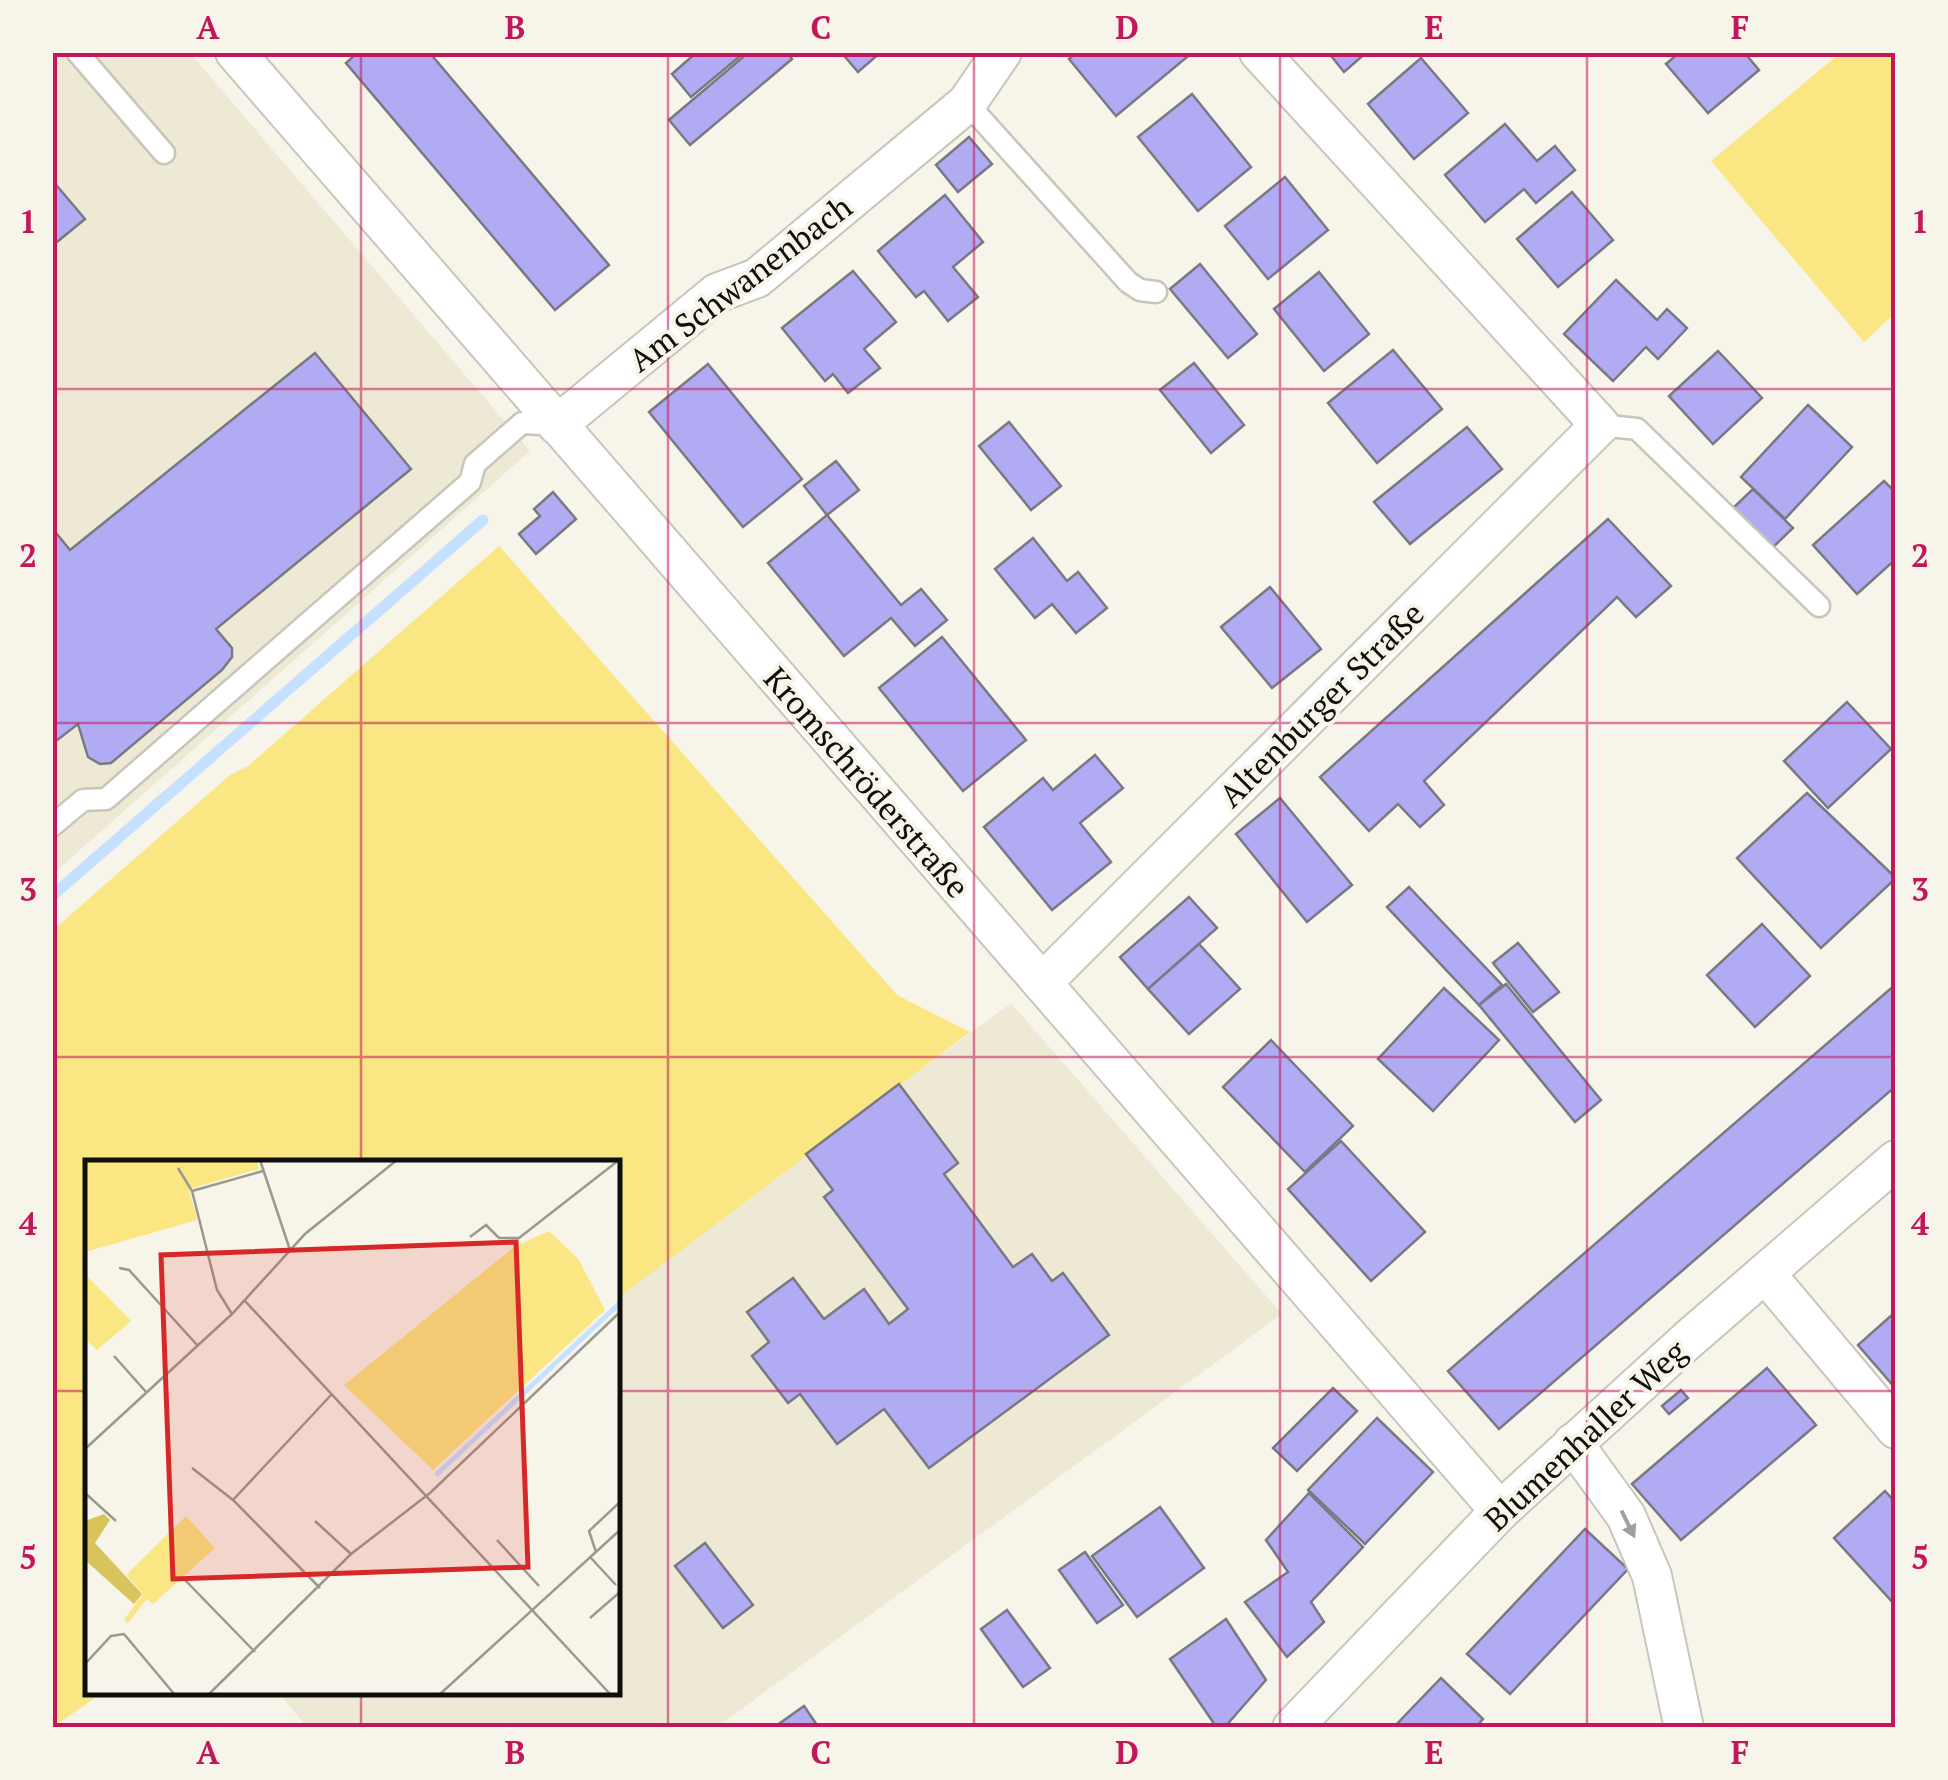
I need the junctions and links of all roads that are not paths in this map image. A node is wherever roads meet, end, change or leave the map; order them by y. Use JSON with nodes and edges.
{"nodes":[{"id":1,"x":77,"y":52,"type":"edge"},
{"id":2,"x":235,"y":52,"type":"edge"},
{"id":3,"x":1002,"y":52,"type":"edge"},
{"id":4,"x":1259,"y":52,"type":"edge"},
{"id":5,"x":967,"y":103,"type":"junction"},
{"id":6,"x":164,"y":153,"type":"dead end"},
{"id":7,"x":1156,"y":292,"type":"dead end"},
{"id":8,"x":557,"y":425,"type":"junction"},
{"id":9,"x":1600,"y":425,"type":"junction"},
{"id":10,"x":1819,"y":606,"type":"dead end"},
{"id":11,"x":52,"y":826,"type":"edge"},
{"id":12,"x":1042,"y":984,"type":"junction"},
{"id":13,"x":1896,"y":1160,"type":"edge"},
{"id":14,"x":1764,"y":1273,"type":"junction"},
{"id":15,"x":1896,"y":1429,"type":"edge"},
{"id":16,"x":1573,"y":1443,"type":"junction"},
{"id":17,"x":1500,"y":1511,"type":"junction"},
{"id":18,"x":1292,"y":1728,"type":"edge"},
{"id":19,"x":1684,"y":1728,"type":"edge"}],
"edges":[{"from":1,"to":6,"type":"lane"},
{"from":2,"to":8,"type":"street","name":"Kromschröderstraße"},
{"from":3,"to":5,"type":"street","name":"Am Schwanenbach"},
{"from":4,"to":9,"type":"street"},
{"from":5,"to":7,"type":"lane"},
{"from":5,"to":8,"type":"street","name":"Am Schwanenbach"},
{"from":8,"to":11,"type":"lane"},
{"from":8,"to":12,"type":"street","name":"Kromschröderstraße"},
{"from":9,"to":10,"type":"lane"},
{"from":9,"to":12,"type":"street","name":"Altenburger Straße"},
{"from":12,"to":17,"type":"street","name":"Kromschröderstraße"},
{"from":13,"to":14,"type":"street","name":"Blumenhaller Weg"},
{"from":14,"to":15,"type":"street"},
{"from":14,"to":16,"type":"street","name":"Blumenhaller Weg"},
{"from":16,"to":17,"type":"street","name":"Blumenhaller Weg"},
{"from":16,"to":19,"type":"street","one_way":true},
{"from":17,"to":18,"type":"street","name":"Blumenhaller Weg"}]}
